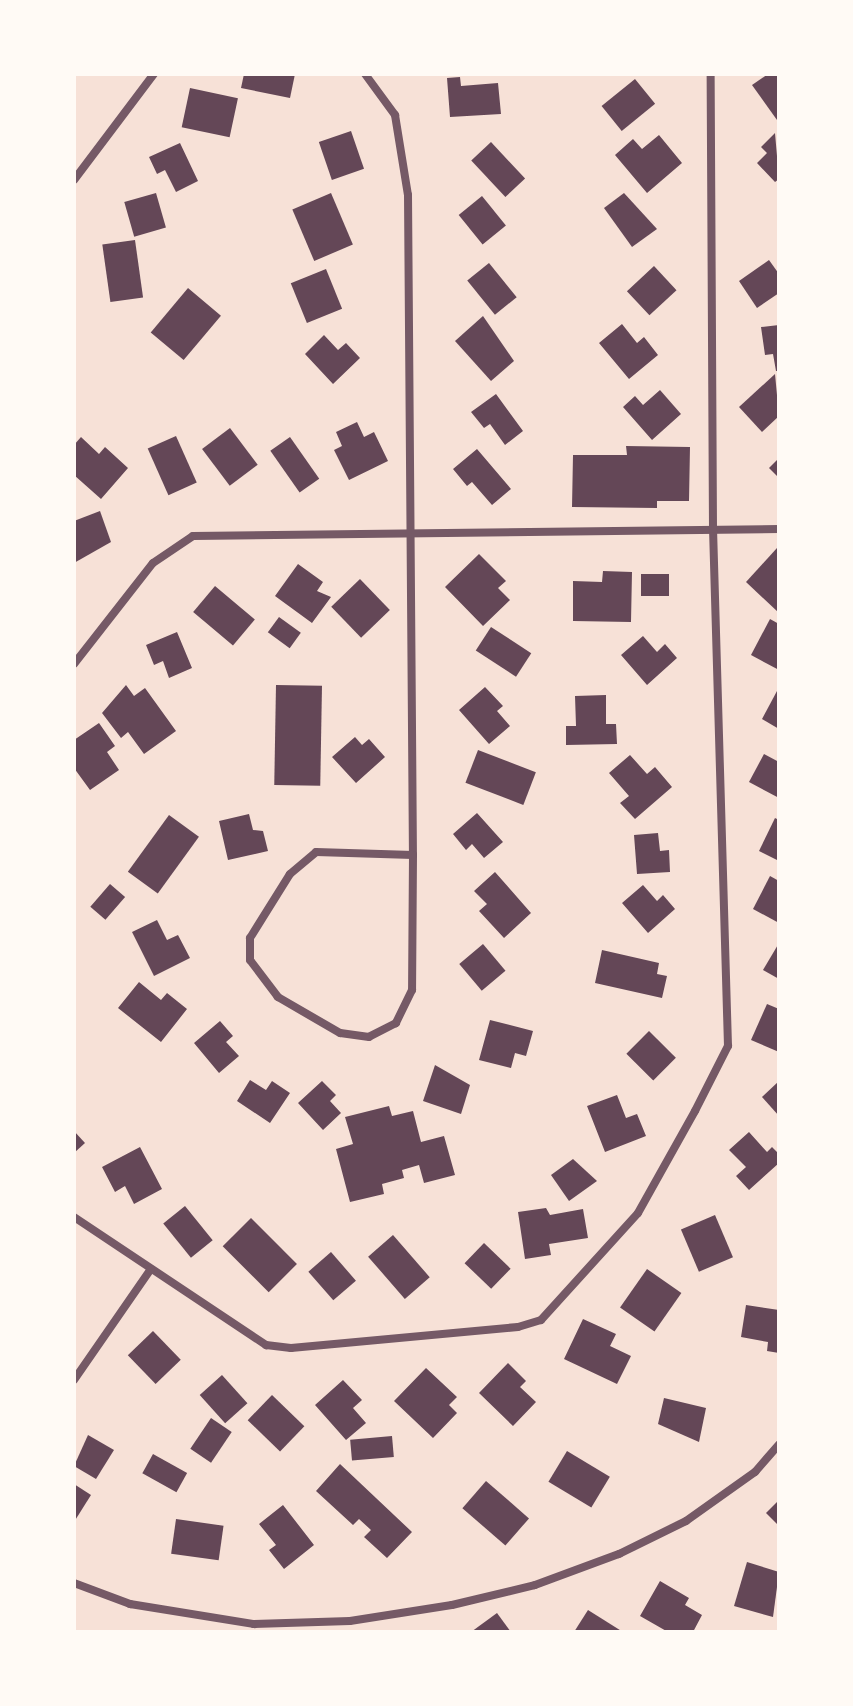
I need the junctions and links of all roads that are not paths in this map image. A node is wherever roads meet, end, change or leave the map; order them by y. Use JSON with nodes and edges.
{"nodes":[{"id":1,"x":154,"y":74,"type":"edge"},
{"id":2,"x":365,"y":74,"type":"edge"},
{"id":3,"x":711,"y":74,"type":"edge"},
{"id":4,"x":74,"y":180,"type":"edge"},
{"id":5,"x":713,"y":529,"type":"junction"},
{"id":6,"x":779,"y":529,"type":"edge"},
{"id":7,"x":409,"y":533,"type":"junction"},
{"id":8,"x":74,"y":664,"type":"edge"},
{"id":9,"x":413,"y":855,"type":"junction"},
{"id":10,"x":74,"y":1217,"type":"edge"},
{"id":11,"x":151,"y":1269,"type":"junction"},
{"id":12,"x":74,"y":1380,"type":"edge"},
{"id":13,"x":779,"y":1444,"type":"edge"},
{"id":14,"x":74,"y":1583,"type":"edge"}],
"edges":[{"from":1,"to":4,"type":"street"},
{"from":2,"to":7,"type":"street"},
{"from":3,"to":5,"type":"street"},
{"from":5,"to":6,"type":"street"},
{"from":5,"to":7,"type":"street"},
{"from":5,"to":11,"type":"street"},
{"from":7,"to":8,"type":"street"},
{"from":7,"to":9,"type":"street"},
{"from":9,"to":9,"type":"street"},
{"from":10,"to":11,"type":"street"},
{"from":11,"to":12,"type":"street"},
{"from":13,"to":14,"type":"street"}]}
